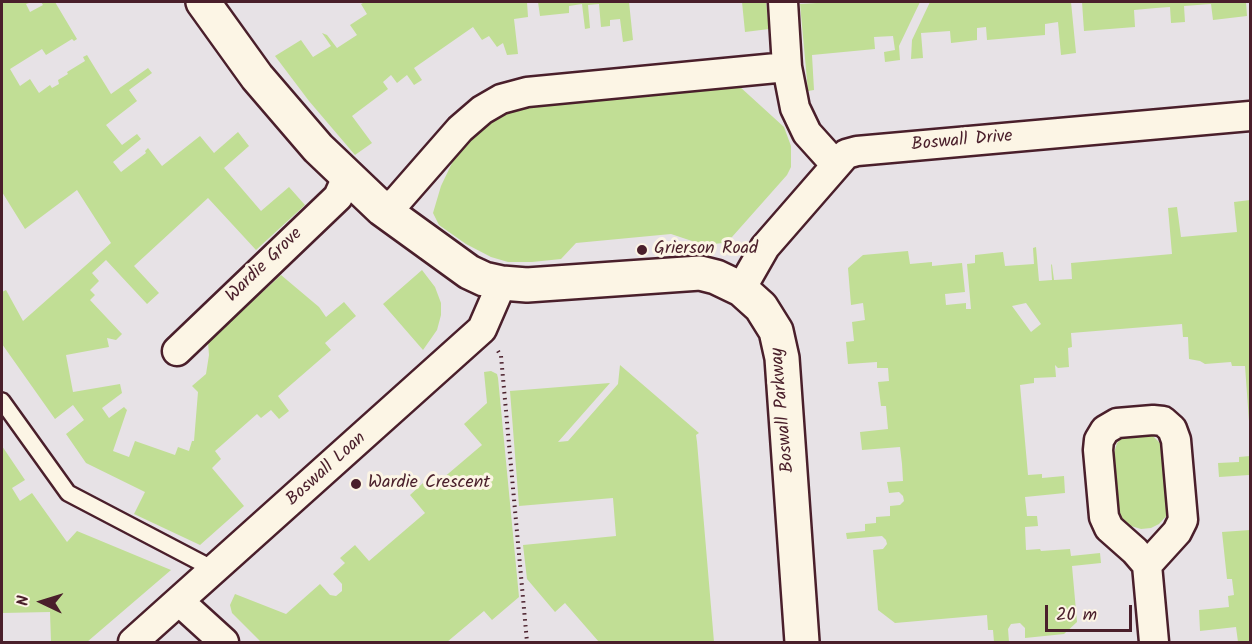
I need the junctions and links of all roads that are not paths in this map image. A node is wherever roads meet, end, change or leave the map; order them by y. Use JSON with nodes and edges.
{"nodes":[{"id":1,"x":203,"y":2,"type":"edge"},
{"id":2,"x":783,"y":2,"type":"edge"},
{"id":3,"x":787,"y":67,"type":"junction"},
{"id":4,"x":1251,"y":116,"type":"edge"},
{"id":5,"x":835,"y":164,"type":"junction"},
{"id":6,"x":347,"y":177,"type":"junction"},
{"id":7,"x":382,"y":210,"type":"junction"},
{"id":8,"x":502,"y":283,"type":"junction"},
{"id":9,"x":741,"y":289,"type":"junction"},
{"id":10,"x":177,"y":351,"type":"dead end"},
{"id":11,"x":2,"y":401,"type":"edge"},
{"id":12,"x":1147,"y":565,"type":"junction"},
{"id":13,"x":215,"y":570,"type":"junction"},
{"id":14,"x":180,"y":602,"type":"junction"},
{"id":15,"x":133,"y":642,"type":"edge"},
{"id":16,"x":224,"y":642,"type":"edge"},
{"id":17,"x":802,"y":642,"type":"edge"},
{"id":18,"x":1154,"y":642,"type":"edge"}],
"edges":[{"from":1,"to":6,"type":"street"},
{"from":2,"to":3,"type":"street"},
{"from":3,"to":5,"type":"street"},
{"from":3,"to":7,"type":"street"},
{"from":4,"to":5,"type":"street","name":"Boswall Drive"},
{"from":5,"to":9,"type":"street","name":"Boswall Drive"},
{"from":6,"to":7,"type":"street"},
{"from":6,"to":10,"type":"street","name":"Wardie Grove"},
{"from":7,"to":8,"type":"street"},
{"from":8,"to":9,"type":"street","name":"Boswall Parkway"},
{"from":8,"to":13,"type":"street","name":"Boswall Loan"},
{"from":9,"to":17,"type":"street","name":"Boswall Parkway"},
{"from":11,"to":13,"type":"lane"},
{"from":12,"to":12,"type":"street"},
{"from":12,"to":18,"type":"street"},
{"from":13,"to":14,"type":"street","name":"Boswall Loan"},
{"from":14,"to":15,"type":"street","name":"Boswall Loan"},
{"from":14,"to":16,"type":"street"}]}
